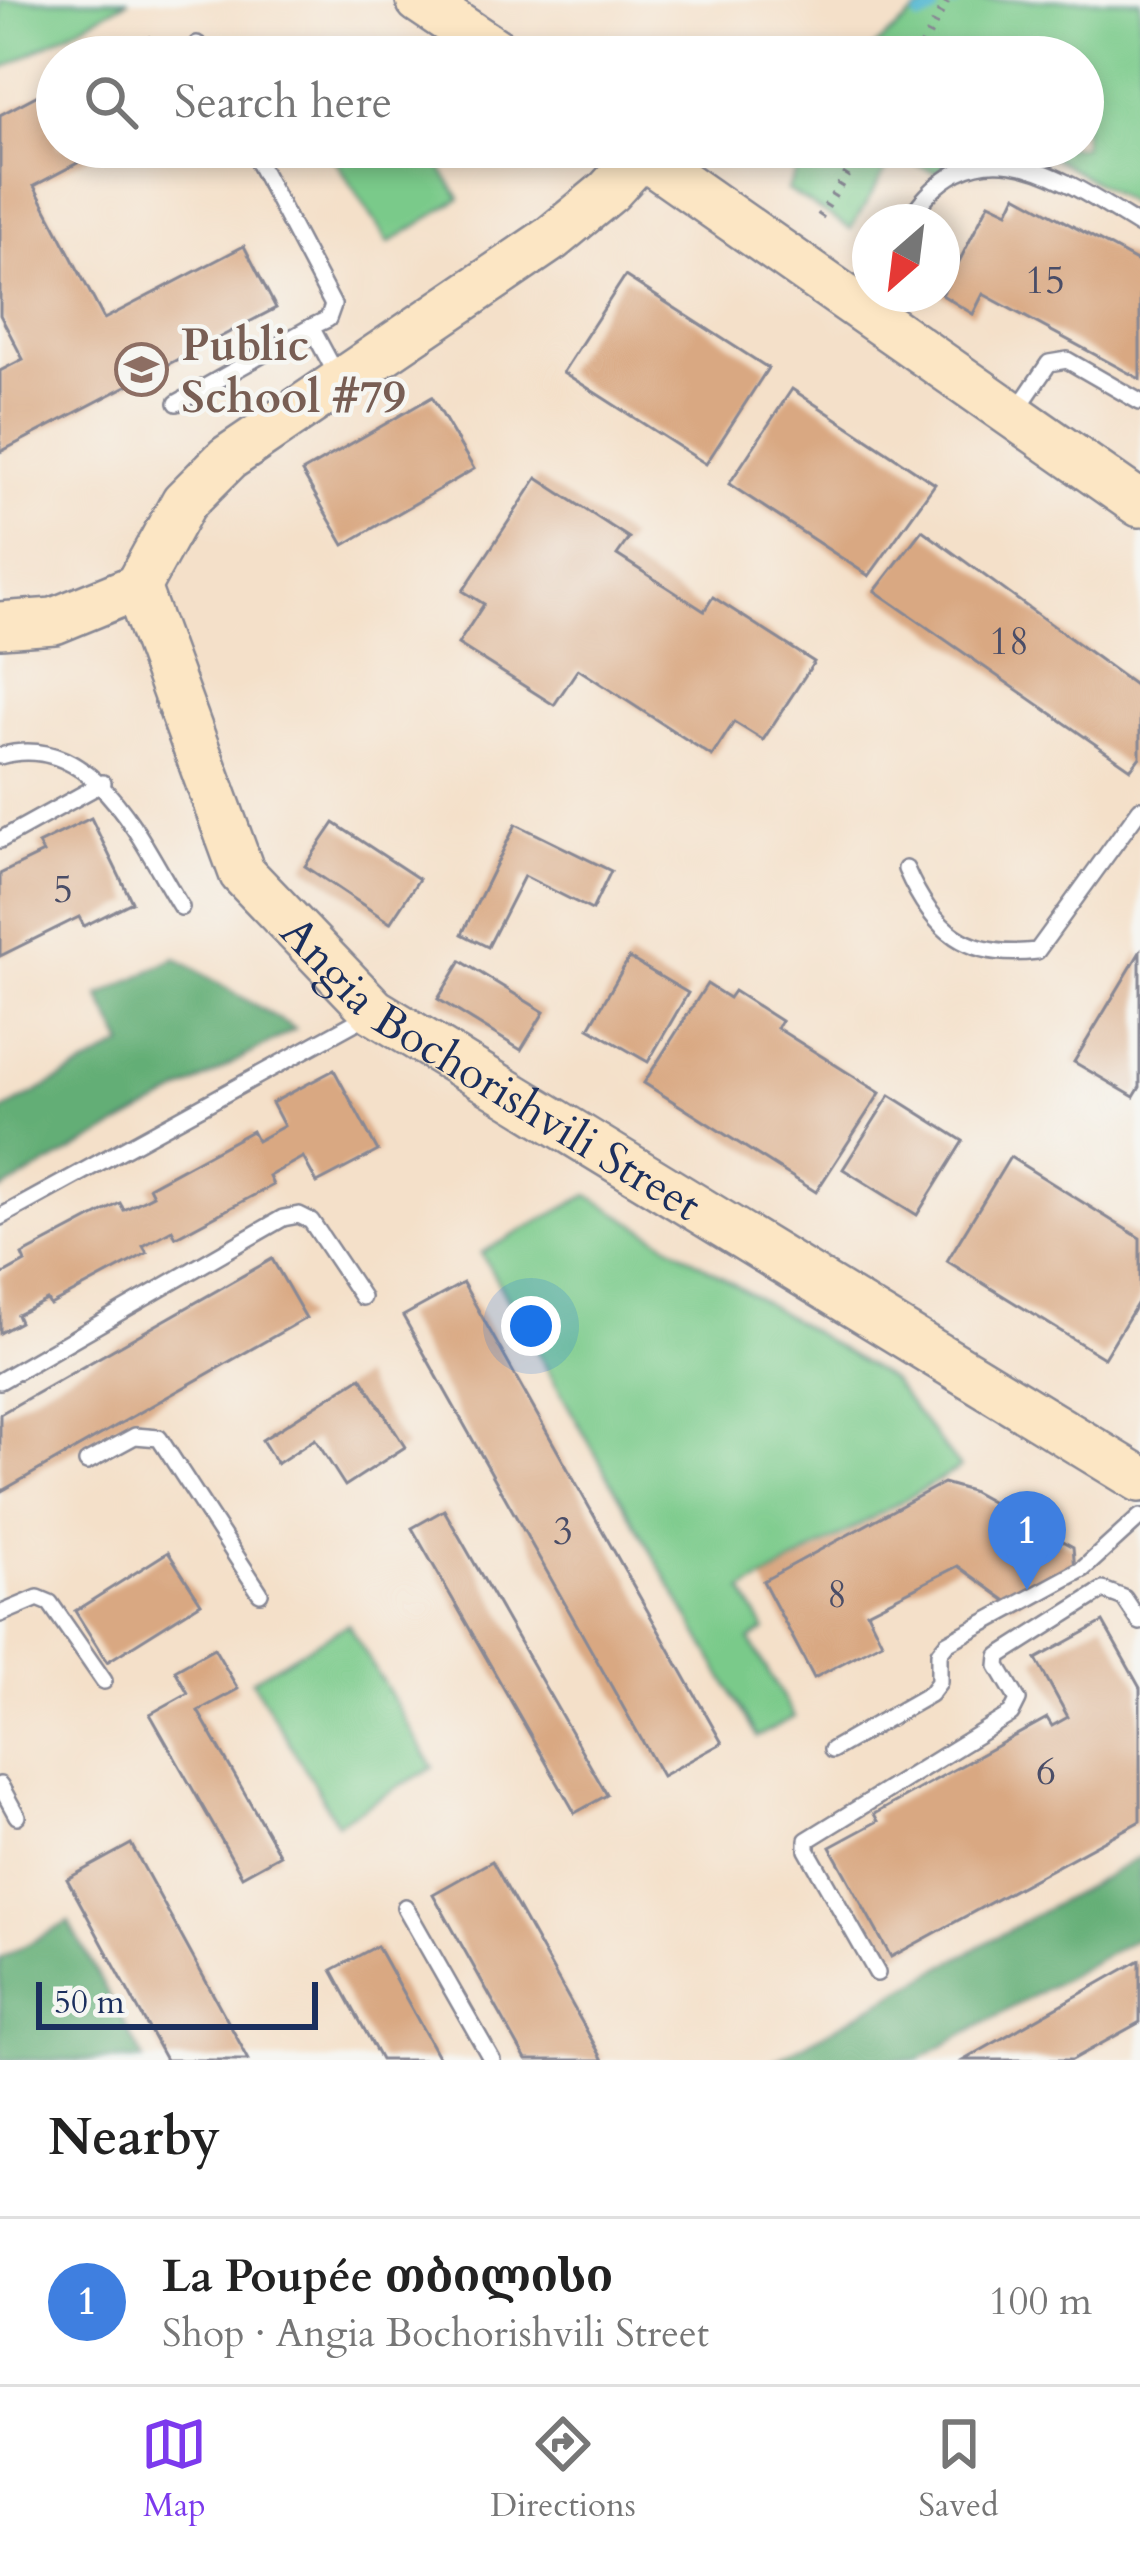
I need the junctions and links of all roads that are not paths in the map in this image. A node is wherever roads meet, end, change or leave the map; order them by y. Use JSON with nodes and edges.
{"nodes":[{"id":1,"x":419,"y":0,"type":"edge"},
{"id":2,"x":472,"y":36,"type":"edge"},
{"id":3,"x":261,"y":168,"type":"edge"},
{"id":4,"x":624,"y":168,"type":"edge"},
{"id":5,"x":661,"y":168,"type":"edge"},
{"id":6,"x":966,"y":168,"type":"edge"},
{"id":7,"x":1036,"y":168,"type":"edge"},
{"id":8,"x":919,"y":204,"type":"edge"},
{"id":9,"x":1140,"y":226,"type":"edge"},
{"id":10,"x":310,"y":327,"type":"junction"},
{"id":11,"x":340,"y":381,"type":"junction"},
{"id":12,"x":1140,"y":402,"type":"edge"},
{"id":13,"x":177,"y":403,"type":"dead end"},
{"id":14,"x":1013,"y":415,"type":"junction"},
{"id":15,"x":1140,"y":504,"type":"edge"},
{"id":16,"x":137,"y":587,"type":"junction"},
{"id":17,"x":0,"y":625,"type":"edge"},
{"id":18,"x":0,"y":756,"type":"edge"},
{"id":19,"x":103,"y":783,"type":"junction"},
{"id":20,"x":1140,"y":809,"type":"edge"},
{"id":21,"x":0,"y":840,"type":"edge"},
{"id":22,"x":906,"y":869,"type":"dead end"},
{"id":23,"x":182,"y":907,"type":"dead end"},
{"id":24,"x":374,"y":1011,"type":"junction"},
{"id":25,"x":0,"y":1217,"type":"edge"},
{"id":26,"x":362,"y":1297,"type":"dead end"},
{"id":27,"x":0,"y":1381,"type":"edge"},
{"id":28,"x":87,"y":1462,"type":"dead end"},
{"id":29,"x":1140,"y":1479,"type":"edge"},
{"id":30,"x":1140,"y":1517,"type":"edge"},
{"id":31,"x":260,"y":1592,"type":"dead end"},
{"id":32,"x":0,"y":1614,"type":"edge"},
{"id":33,"x":1140,"y":1622,"type":"edge"},
{"id":34,"x":104,"y":1682,"type":"dead end"},
{"id":35,"x":832,"y":1750,"type":"dead end"},
{"id":36,"x":0,"y":1785,"type":"edge"},
{"id":37,"x":17,"y":1816,"type":"dead end"},
{"id":38,"x":405,"y":1907,"type":"dead end"},
{"id":39,"x":877,"y":1973,"type":"dead end"},
{"id":40,"x":492,"y":2060,"type":"edge"}],
"edges":[{"from":1,"to":2,"type":"street"},
{"from":3,"to":10,"type":"lane"},
{"from":4,"to":11,"type":"street"},
{"from":5,"to":14,"type":"street"},
{"from":6,"to":8,"type":"lane"},
{"from":7,"to":9,"type":"lane"},
{"from":10,"to":11,"type":"lane"},
{"from":10,"to":13,"type":"lane"},
{"from":11,"to":16,"type":"street"},
{"from":12,"to":14,"type":"lane"},
{"from":14,"to":15,"type":"street"},
{"from":16,"to":17,"type":"street"},
{"from":16,"to":24,"type":"street","name":"Angia Bochorishvili Street"},
{"from":18,"to":19,"type":"lane"},
{"from":19,"to":21,"type":"lane"},
{"from":19,"to":23,"type":"lane"},
{"from":20,"to":22,"type":"lane"},
{"from":24,"to":25,"type":"lane"},
{"from":24,"to":29,"type":"street","name":"Angia Bochorishvili Street"},
{"from":26,"to":27,"type":"lane"},
{"from":28,"to":31,"type":"lane"},
{"from":30,"to":35,"type":"lane"},
{"from":32,"to":34,"type":"lane"},
{"from":33,"to":39,"type":"lane"},
{"from":36,"to":37,"type":"lane"},
{"from":38,"to":40,"type":"lane"}]}
